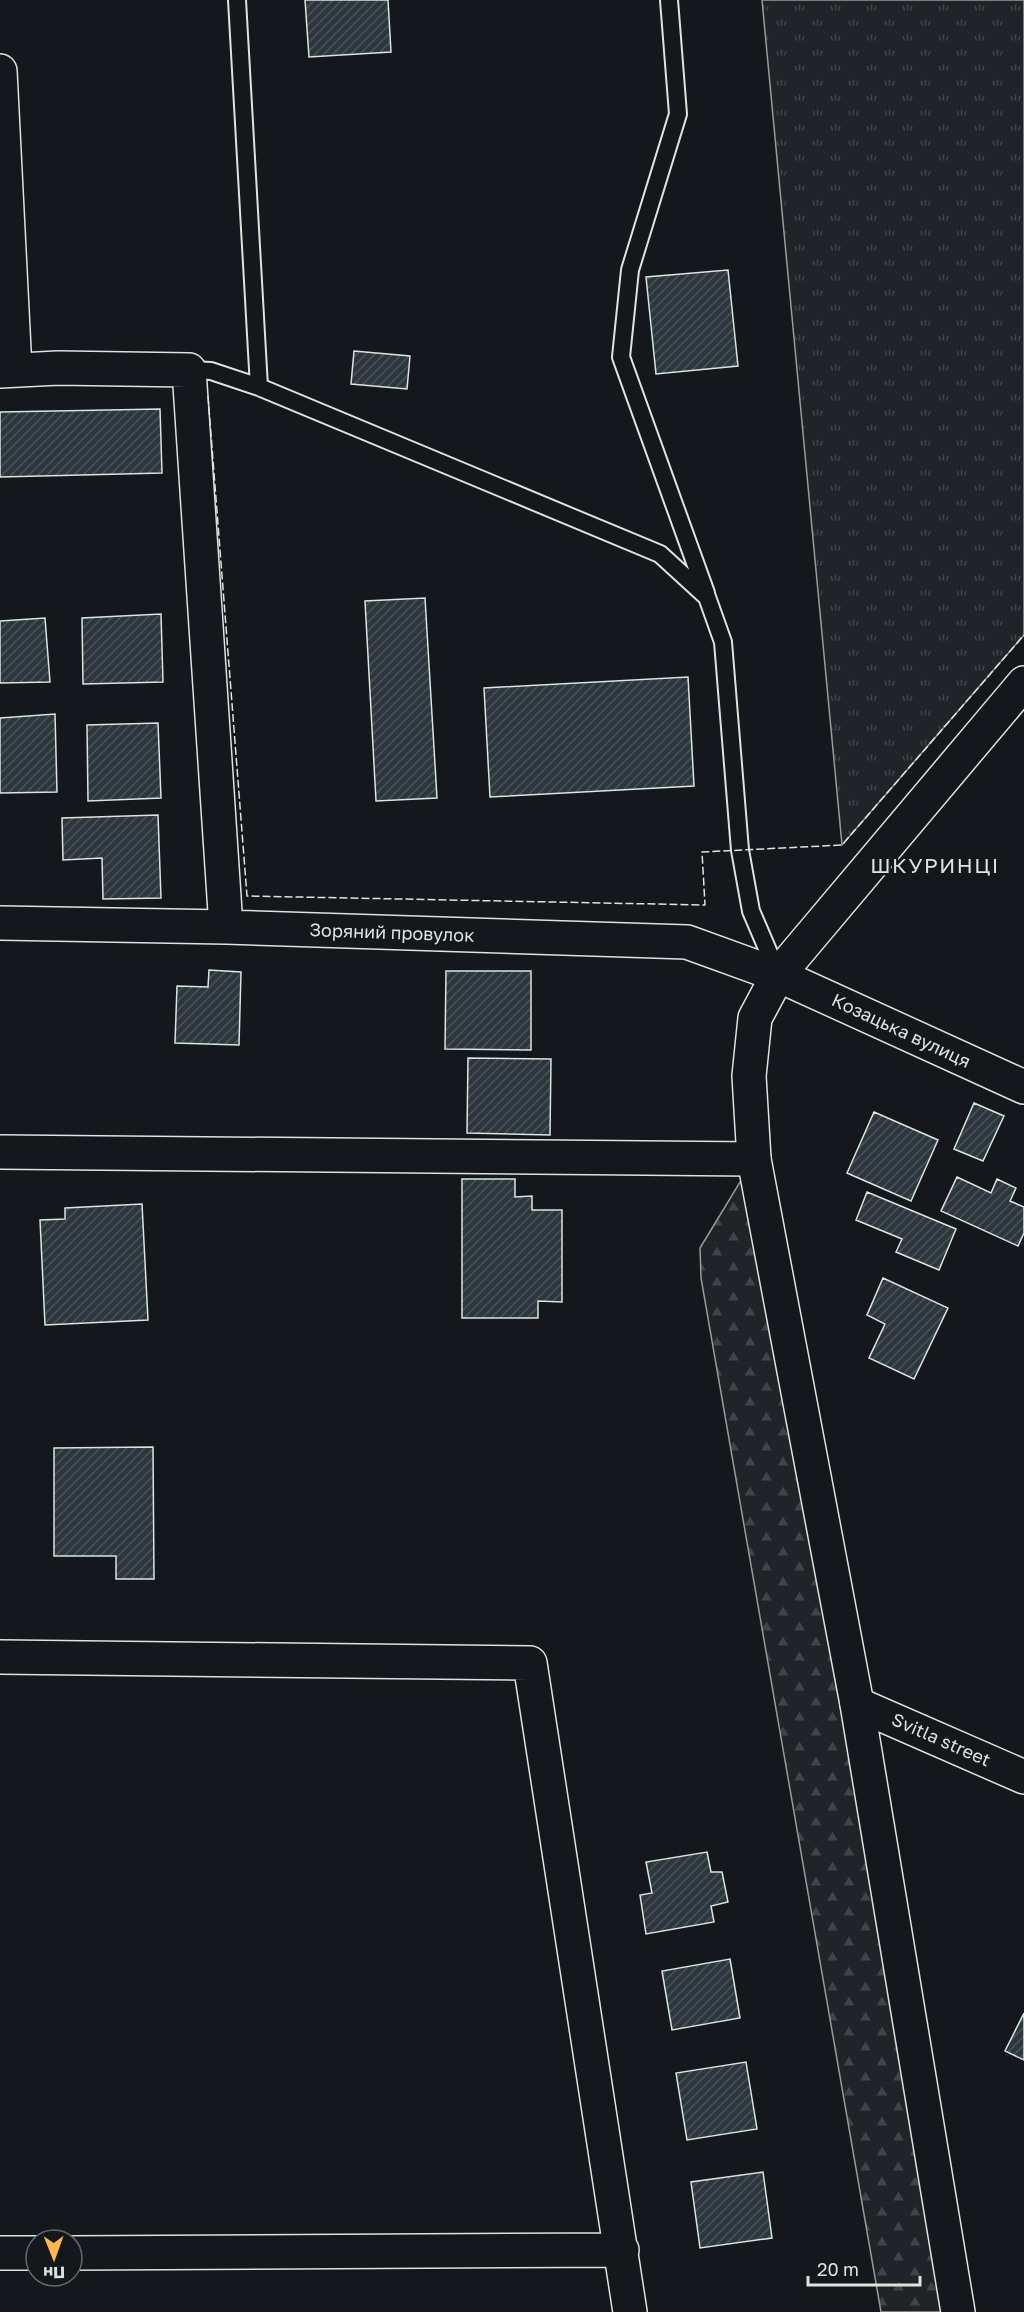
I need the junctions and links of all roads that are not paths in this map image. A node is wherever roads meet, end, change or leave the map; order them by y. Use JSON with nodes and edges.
{"nodes":[{"id":1,"x":237,"y":0,"type":"edge"},
{"id":2,"x":669,"y":0,"type":"edge"},
{"id":3,"x":0,"y":71,"type":"edge"},
{"id":4,"x":189,"y":370,"type":"junction"},
{"id":5,"x":8,"y":371,"type":"edge"},
{"id":6,"x":259,"y":387,"type":"junction"},
{"id":7,"x":707,"y":597,"type":"junction"},
{"id":8,"x":1024,"y":683,"type":"edge"},
{"id":9,"x":0,"y":924,"type":"edge"},
{"id":10,"x":226,"y":927,"type":"junction"},
{"id":11,"x":778,"y":975,"type":"junction"},
{"id":12,"x":1024,"y":1087,"type":"edge"},
{"id":13,"x":0,"y":1152,"type":"edge"},
{"id":14,"x":754,"y":1159,"type":"junction"},
{"id":15,"x":0,"y":1657,"type":"edge"},
{"id":16,"x":857,"y":1704,"type":"junction"},
{"id":17,"x":1024,"y":1777,"type":"edge"},
{"id":18,"x":622,"y":2250,"type":"junction"},
{"id":19,"x":0,"y":2253,"type":"edge"},
{"id":20,"x":24,"y":2253,"type":"edge"},
{"id":21,"x":84,"y":2253,"type":"edge"},
{"id":22,"x":630,"y":2312,"type":"edge"},
{"id":23,"x":958,"y":2312,"type":"edge"}],
"edges":[{"from":1,"to":6,"type":"lane"},
{"from":2,"to":7,"type":"lane"},
{"from":3,"to":5,"type":"street"},
{"from":4,"to":5,"type":"street"},
{"from":4,"to":6,"type":"lane"},
{"from":4,"to":10,"type":"street"},
{"from":6,"to":7,"type":"lane"},
{"from":7,"to":11,"type":"lane"},
{"from":8,"to":11,"type":"street"},
{"from":9,"to":10,"type":"street","name":"Зоряний провулок"},
{"from":10,"to":11,"type":"street","name":"Зоряний провулок"},
{"from":11,"to":12,"type":"street","name":"Козацька вулиця"},
{"from":11,"to":14,"type":"street"},
{"from":13,"to":14,"type":"street"},
{"from":14,"to":16,"type":"street"},
{"from":15,"to":18,"type":"street"},
{"from":16,"to":17,"type":"street","name":"Svitla street"},
{"from":16,"to":23,"type":"street"},
{"from":18,"to":21,"type":"street"},
{"from":18,"to":22,"type":"street"},
{"from":19,"to":20,"type":"street"}]}
